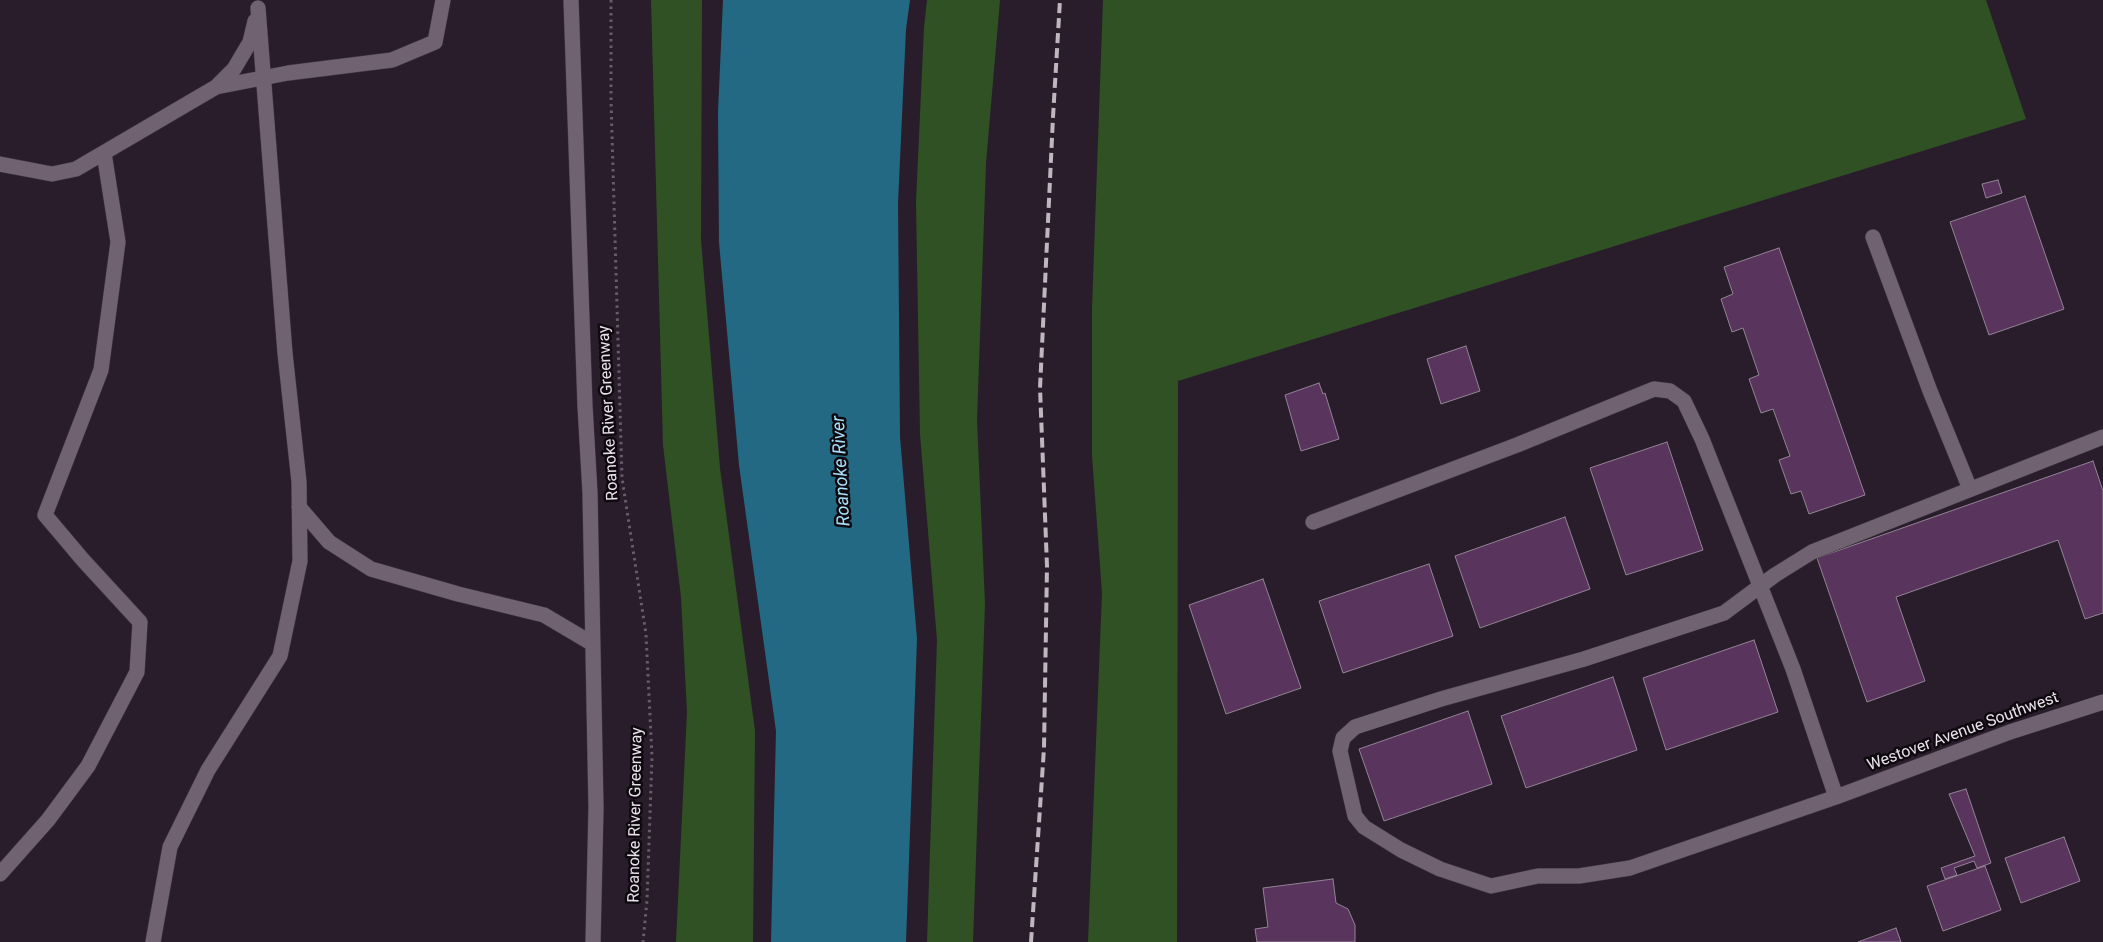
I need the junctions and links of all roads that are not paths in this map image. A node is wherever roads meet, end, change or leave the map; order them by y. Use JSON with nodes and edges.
{"nodes":[{"id":1,"x":443,"y":0,"type":"edge"},
{"id":2,"x":570,"y":0,"type":"edge"},
{"id":3,"x":258,"y":4,"type":"edge"},
{"id":4,"x":264,"y":78,"type":"junction"},
{"id":5,"x":216,"y":87,"type":"junction"},
{"id":6,"x":104,"y":153,"type":"junction"},
{"id":7,"x":0,"y":164,"type":"edge"},
{"id":8,"x":1873,"y":237,"type":"dead end"},
{"id":9,"x":2103,"y":437,"type":"edge"},
{"id":10,"x":1970,"y":489,"type":"junction"},
{"id":11,"x":299,"y":507,"type":"junction"},
{"id":12,"x":1313,"y":522,"type":"dead end"},
{"id":13,"x":1759,"y":588,"type":"junction"},
{"id":14,"x":593,"y":644,"type":"junction"},
{"id":15,"x":2103,"y":702,"type":"edge"},
{"id":16,"x":1836,"y":797,"type":"junction"},
{"id":17,"x":0,"y":874,"type":"edge"},
{"id":18,"x":154,"y":942,"type":"edge"},
{"id":19,"x":593,"y":942,"type":"edge"}],
"edges":[{"from":1,"to":4,"type":"street"},
{"from":2,"to":14,"type":"street"},
{"from":3,"to":4,"type":"street"},
{"from":3,"to":5,"type":"street"},
{"from":4,"to":5,"type":"street"},
{"from":4,"to":11,"type":"street"},
{"from":5,"to":6,"type":"street"},
{"from":6,"to":7,"type":"street"},
{"from":6,"to":17,"type":"street"},
{"from":8,"to":10,"type":"street"},
{"from":9,"to":10,"type":"street","name":"Westover Avenue Southwest"},
{"from":10,"to":13,"type":"street","name":"Westover Avenue Southwest"},
{"from":11,"to":14,"type":"street"},
{"from":11,"to":18,"type":"street"},
{"from":12,"to":13,"type":"street"},
{"from":13,"to":16,"type":"street"},
{"from":13,"to":16,"type":"street","name":"Westover Avenue Southwest"},
{"from":14,"to":19,"type":"street"},
{"from":15,"to":16,"type":"street","name":"Westover Avenue Southwest"}]}
